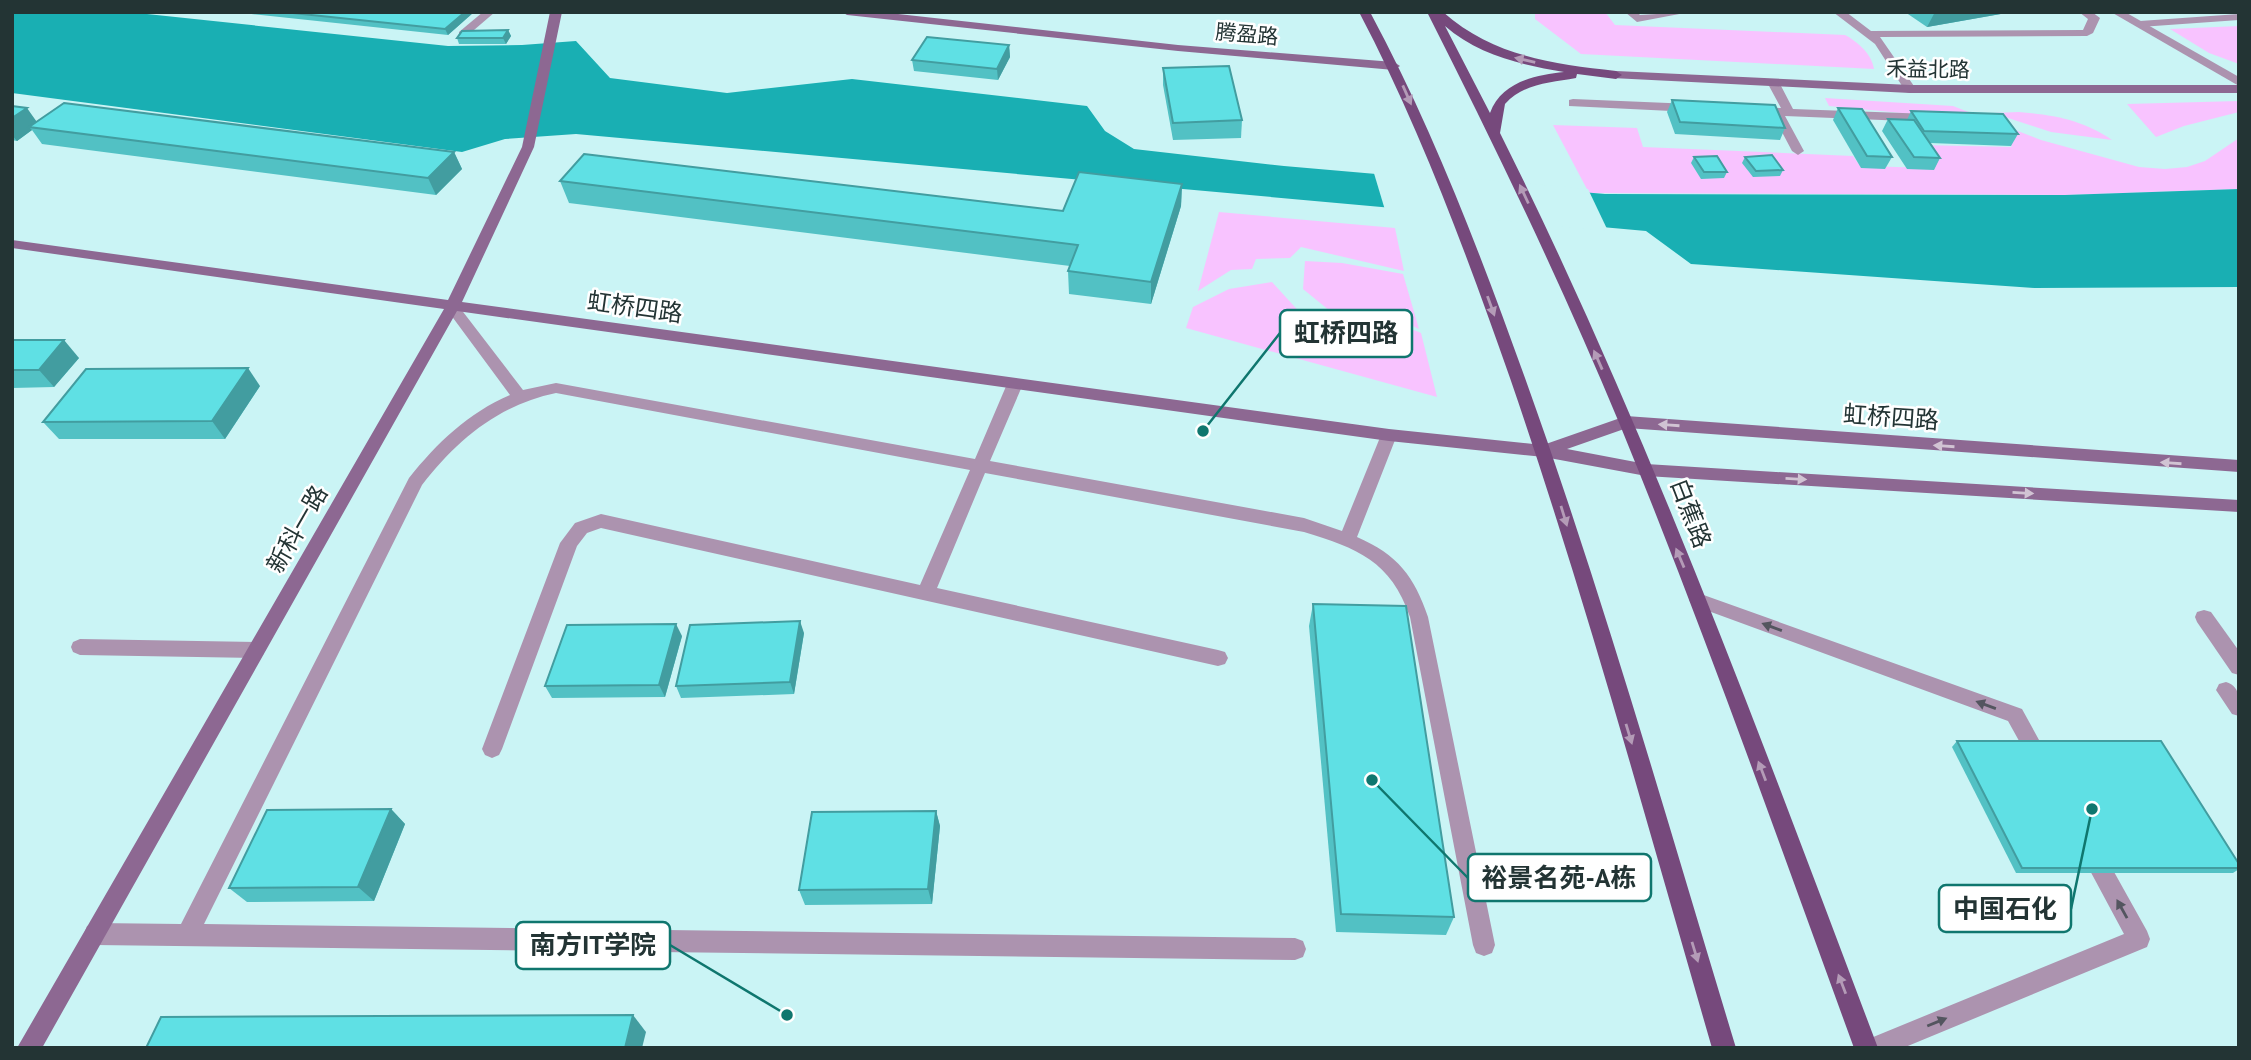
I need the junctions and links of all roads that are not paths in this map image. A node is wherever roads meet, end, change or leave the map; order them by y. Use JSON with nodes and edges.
{"nodes":[{"id":1,"x":490,"y":12,"type":"edge"},
{"id":2,"x":556,"y":12,"type":"edge"},
{"id":3,"x":846,"y":12,"type":"edge"},
{"id":4,"x":1364,"y":12,"type":"edge"},
{"id":5,"x":1435,"y":12,"type":"edge"},
{"id":6,"x":1630,"y":12,"type":"edge"},
{"id":7,"x":1685,"y":12,"type":"edge"},
{"id":8,"x":1838,"y":12,"type":"edge"},
{"id":9,"x":2084,"y":12,"type":"edge"},
{"id":10,"x":2116,"y":12,"type":"edge"},
{"id":11,"x":2239,"y":18,"type":"edge"},
{"id":12,"x":2140,"y":24,"type":"dead end"},
{"id":13,"x":463,"y":34,"type":"edge"},
{"id":14,"x":1869,"y":34,"type":"junction"},
{"id":15,"x":1394,"y":66,"type":"junction"},
{"id":16,"x":1616,"y":75,"type":"junction"},
{"id":17,"x":2239,"y":82,"type":"edge"},
{"id":18,"x":1774,"y":84,"type":"junction"},
{"id":19,"x":1910,"y":89,"type":"junction"},
{"id":20,"x":2239,"y":89,"type":"edge"},
{"id":21,"x":1573,"y":103,"type":"dead end"},
{"id":22,"x":1709,"y":109,"type":"edge"},
{"id":23,"x":1737,"y":110,"type":"edge"},
{"id":24,"x":1783,"y":112,"type":"junction"},
{"id":25,"x":1941,"y":118,"type":"edge"},
{"id":26,"x":1498,"y":137,"type":"junction"},
{"id":27,"x":1798,"y":151,"type":"dead end"},
{"id":28,"x":12,"y":244,"type":"edge"},
{"id":29,"x":452,"y":307,"type":"junction"},
{"id":30,"x":1015,"y":384,"type":"junction"},
{"id":31,"x":519,"y":396,"type":"junction"},
{"id":32,"x":1626,"y":422,"type":"junction"},
{"id":33,"x":1389,"y":436,"type":"junction"},
{"id":34,"x":1544,"y":451,"type":"junction"},
{"id":35,"x":981,"y":465,"type":"junction"},
{"id":36,"x":2239,"y":466,"type":"edge"},
{"id":37,"x":1646,"y":470,"type":"junction"},
{"id":38,"x":2239,"y":506,"type":"edge"},
{"id":39,"x":1348,"y":538,"type":"junction"},
{"id":40,"x":926,"y":592,"type":"junction"},
{"id":41,"x":1698,"y":600,"type":"junction"},
{"id":42,"x":2204,"y":617,"type":"dead end"},
{"id":43,"x":80,"y":648,"type":"dead end"},
{"id":44,"x":256,"y":650,"type":"junction"},
{"id":45,"x":1218,"y":658,"type":"dead end"},
{"id":46,"x":2239,"y":667,"type":"edge"},
{"id":47,"x":2239,"y":690,"type":"edge"},
{"id":48,"x":2239,"y":708,"type":"edge"},
{"id":49,"x":492,"y":749,"type":"dead end"},
{"id":50,"x":2048,"y":774,"type":"edge"},
{"id":51,"x":2080,"y":833,"type":"edge"},
{"id":52,"x":95,"y":934,"type":"junction"},
{"id":53,"x":187,"y":935,"type":"junction"},
{"id":54,"x":1484,"y":945,"type":"dead end"},
{"id":55,"x":1295,"y":950,"type":"dead end"},
{"id":56,"x":29,"y":1048,"type":"edge"},
{"id":57,"x":1724,"y":1048,"type":"edge"},
{"id":58,"x":1866,"y":1048,"type":"edge"},
{"id":59,"x":1874,"y":1048,"type":"edge"}],
"edges":[{"from":1,"to":13,"type":"street"},
{"from":2,"to":29,"type":"street","name":"新科一路"},
{"from":3,"to":15,"type":"street","name":"腾盈路"},
{"from":4,"to":15,"type":"main road"},
{"from":16,"to":5,"type":"main road","one_way":true},
{"from":5,"to":26,"type":"main road","name":"白蕉路"},
{"from":6,"to":7,"type":"street"},
{"from":8,"to":14,"type":"street"},
{"from":9,"to":14,"type":"street"},
{"from":10,"to":17,"type":"street"},
{"from":11,"to":12,"type":"street"},
{"from":14,"to":19,"type":"street"},
{"from":15,"to":34,"type":"main road","one_way":true},
{"from":16,"to":18,"type":"street","name":"禾益北路"},
{"from":16,"to":26,"type":"main road"},
{"from":18,"to":19,"type":"street","name":"禾益北路"},
{"from":18,"to":24,"type":"street"},
{"from":19,"to":20,"type":"street","name":"禾益北路"},
{"from":21,"to":22,"type":"street"},
{"from":23,"to":24,"type":"street"},
{"from":24,"to":25,"type":"street"},
{"from":24,"to":27,"type":"street"},
{"from":32,"to":26,"type":"main road","name":"白蕉路","one_way":true},
{"from":28,"to":29,"type":"street","name":"虹桥四路"},
{"from":29,"to":30,"type":"street","name":"虹桥四路"},
{"from":29,"to":31,"type":"street"},
{"from":29,"to":44,"type":"street","name":"新科一路"},
{"from":30,"to":33,"type":"street","name":"虹桥四路"},
{"from":30,"to":35,"type":"street"},
{"from":31,"to":35,"type":"street"},
{"from":31,"to":53,"type":"street"},
{"from":32,"to":34,"type":"street","name":"虹桥四路"},
{"from":36,"to":32,"type":"street","name":"虹桥四路","one_way":true},
{"from":32,"to":37,"type":"main road","name":"白蕉路"},
{"from":33,"to":34,"type":"street","name":"虹桥四路"},
{"from":33,"to":39,"type":"street"},
{"from":34,"to":37,"type":"street","name":"虹桥四路"},
{"from":34,"to":57,"type":"main road","one_way":true},
{"from":35,"to":39,"type":"street"},
{"from":35,"to":40,"type":"street"},
{"from":37,"to":38,"type":"street","name":"虹桥四路","one_way":true},
{"from":41,"to":37,"type":"main road","name":"白蕉路","one_way":true},
{"from":39,"to":54,"type":"street"},
{"from":40,"to":45,"type":"street"},
{"from":40,"to":49,"type":"street"},
{"from":50,"to":41,"type":"street","one_way":true},
{"from":58,"to":41,"type":"main road","name":"白蕉路","one_way":true},
{"from":42,"to":46,"type":"street"},
{"from":43,"to":44,"type":"street"},
{"from":44,"to":52,"type":"street","name":"新科一路"},
{"from":47,"to":48,"type":"street"},
{"from":59,"to":51,"type":"street","one_way":true},
{"from":52,"to":53,"type":"street"},
{"from":52,"to":56,"type":"street","name":"新科一路"},
{"from":53,"to":55,"type":"street"}]}
